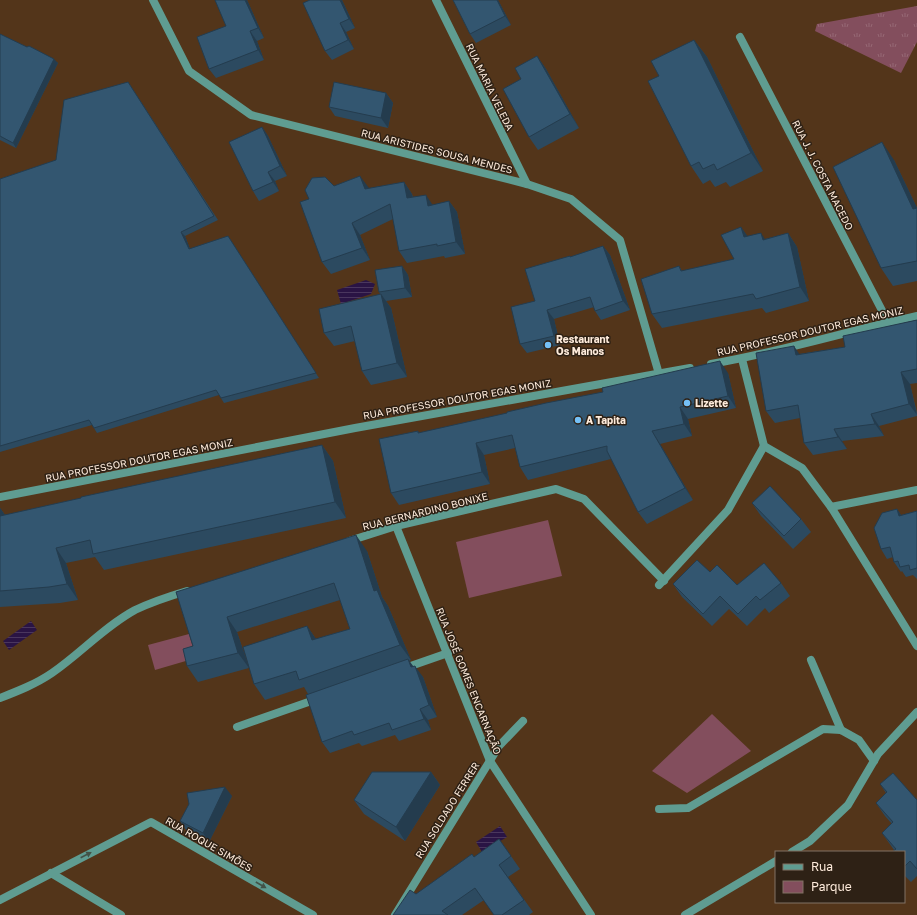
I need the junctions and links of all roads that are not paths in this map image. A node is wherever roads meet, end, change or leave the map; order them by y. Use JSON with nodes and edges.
{"nodes":[{"id":1,"x":154,"y":0,"type":"edge"},
{"id":2,"x":436,"y":0,"type":"edge"},
{"id":3,"x":740,"y":37,"type":"dead end"},
{"id":4,"x":527,"y":184,"type":"junction"},
{"id":5,"x":917,"y":316,"type":"edge"},
{"id":6,"x":888,"y":322,"type":"junction"},
{"id":7,"x":742,"y":359,"type":"junction"},
{"id":8,"x":659,"y":374,"type":"junction"},
{"id":9,"x":764,"y":446,"type":"junction"},
{"id":10,"x":917,"y":490,"type":"edge"},
{"id":11,"x":0,"y":497,"type":"edge"},
{"id":12,"x":831,"y":507,"type":"junction"},
{"id":13,"x":396,"y":526,"type":"junction"},
{"id":14,"x":344,"y":542,"type":"edge"},
{"id":15,"x":192,"y":589,"type":"edge"},
{"id":16,"x":917,"y":646,"type":"edge"},
{"id":17,"x":448,"y":653,"type":"junction"},
{"id":18,"x":811,"y":660,"type":"dead end"},
{"id":19,"x":395,"y":672,"type":"edge"},
{"id":20,"x":327,"y":695,"type":"edge"},
{"id":21,"x":0,"y":698,"type":"edge"},
{"id":22,"x":917,"y":712,"type":"edge"},
{"id":23,"x":523,"y":721,"type":"dead end"},
{"id":24,"x":237,"y":726,"type":"dead end"},
{"id":25,"x":841,"y":730,"type":"junction"},
{"id":26,"x":490,"y":761,"type":"junction"},
{"id":27,"x":874,"y":761,"type":"junction"},
{"id":28,"x":659,"y":809,"type":"dead end"},
{"id":29,"x":794,"y":851,"type":"edge"},
{"id":30,"x":775,"y":862,"type":"edge"},
{"id":31,"x":51,"y":873,"type":"junction"},
{"id":32,"x":0,"y":900,"type":"edge"},
{"id":33,"x":121,"y":915,"type":"edge"},
{"id":34,"x":313,"y":915,"type":"edge"},
{"id":35,"x":395,"y":915,"type":"edge"},
{"id":36,"x":591,"y":915,"type":"edge"},
{"id":37,"x":685,"y":915,"type":"edge"}],
"edges":[{"from":1,"to":4,"type":"street","name":"RUA ARISTIDES SOUSA MENDES"},
{"from":2,"to":4,"type":"street","name":"RUA MARIA VELEDA"},
{"from":3,"to":6,"type":"street","name":"RUA J. J. COSTA MACEDO"},
{"from":4,"to":8,"type":"street","name":"RUA ARISTIDES SOUSA MENDES"},
{"from":5,"to":6,"type":"street","name":"RUA PROFESSOR DOUTOR EGAS MONIZ"},
{"from":6,"to":7,"type":"street","name":"RUA PROFESSOR DOUTOR EGAS MONIZ"},
{"from":7,"to":8,"type":"street","name":"RUA PROFESSOR DOUTOR EGAS MONIZ"},
{"from":7,"to":9,"type":"street"},
{"from":8,"to":11,"type":"street","name":"RUA PROFESSOR DOUTOR EGAS MONIZ"},
{"from":9,"to":12,"type":"street"},
{"from":9,"to":13,"type":"street","name":"RUA BERNARDINO BONIXE"},
{"from":10,"to":12,"type":"street"},
{"from":12,"to":16,"type":"street"},
{"from":13,"to":14,"type":"street","name":"RUA BERNARDINO BONIXE"},
{"from":13,"to":17,"type":"street","name":"RUA JOSÉ GOMES ENCARNAÇÃO"},
{"from":15,"to":21,"type":"street"},
{"from":17,"to":19,"type":"street"},
{"from":17,"to":26,"type":"street","name":"RUA JOSÉ GOMES ENCARNAÇÃO"},
{"from":18,"to":25,"type":"street"},
{"from":20,"to":24,"type":"street"},
{"from":22,"to":27,"type":"street"},
{"from":23,"to":26,"type":"street","name":"RUA SOLDADO FERRER"},
{"from":25,"to":27,"type":"street"},
{"from":25,"to":28,"type":"street"},
{"from":26,"to":35,"type":"street","name":"RUA SOLDADO FERRER"},
{"from":26,"to":36,"type":"street","name":"RUA JOSÉ GOMES ENCARNAÇÃO"},
{"from":27,"to":29,"type":"street"},
{"from":30,"to":37,"type":"street"},
{"from":31,"to":32,"type":"street"},
{"from":31,"to":33,"type":"street"},
{"from":31,"to":34,"type":"street","name":"RUA ROQUE SIMÕES","one_way":true}]}
